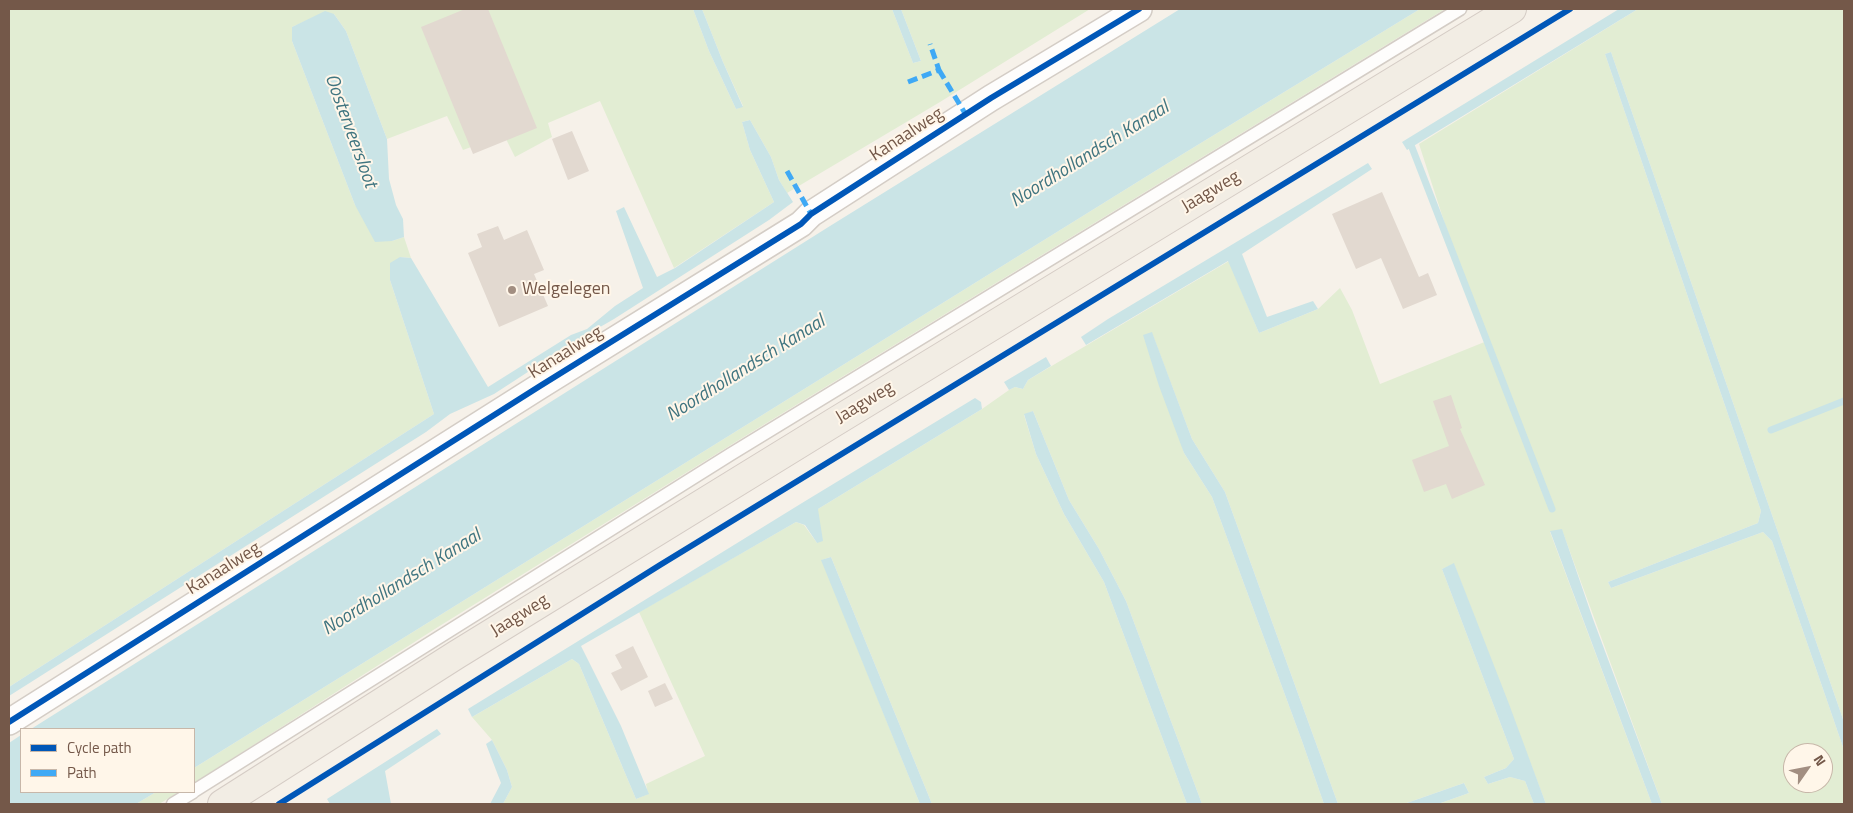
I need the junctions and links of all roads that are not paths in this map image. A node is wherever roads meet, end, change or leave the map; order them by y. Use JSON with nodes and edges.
{"nodes":[{"id":1,"x":1139,"y":9,"type":"edge"},
{"id":2,"x":1460,"y":9,"type":"edge"},
{"id":3,"x":1512,"y":9,"type":"edge"},
{"id":4,"x":9,"y":722,"type":"edge"},
{"id":5,"x":195,"y":790,"type":"edge"},
{"id":6,"x":190,"y":793,"type":"edge"},
{"id":7,"x":173,"y":804,"type":"edge"},
{"id":8,"x":222,"y":804,"type":"edge"}],
"edges":[{"from":1,"to":4,"type":"street","name":"Kanaalweg"},
{"from":2,"to":5,"type":"lane"},
{"from":3,"to":8,"type":"main road","name":"Jaagweg"},
{"from":6,"to":7,"type":"lane"}]}
